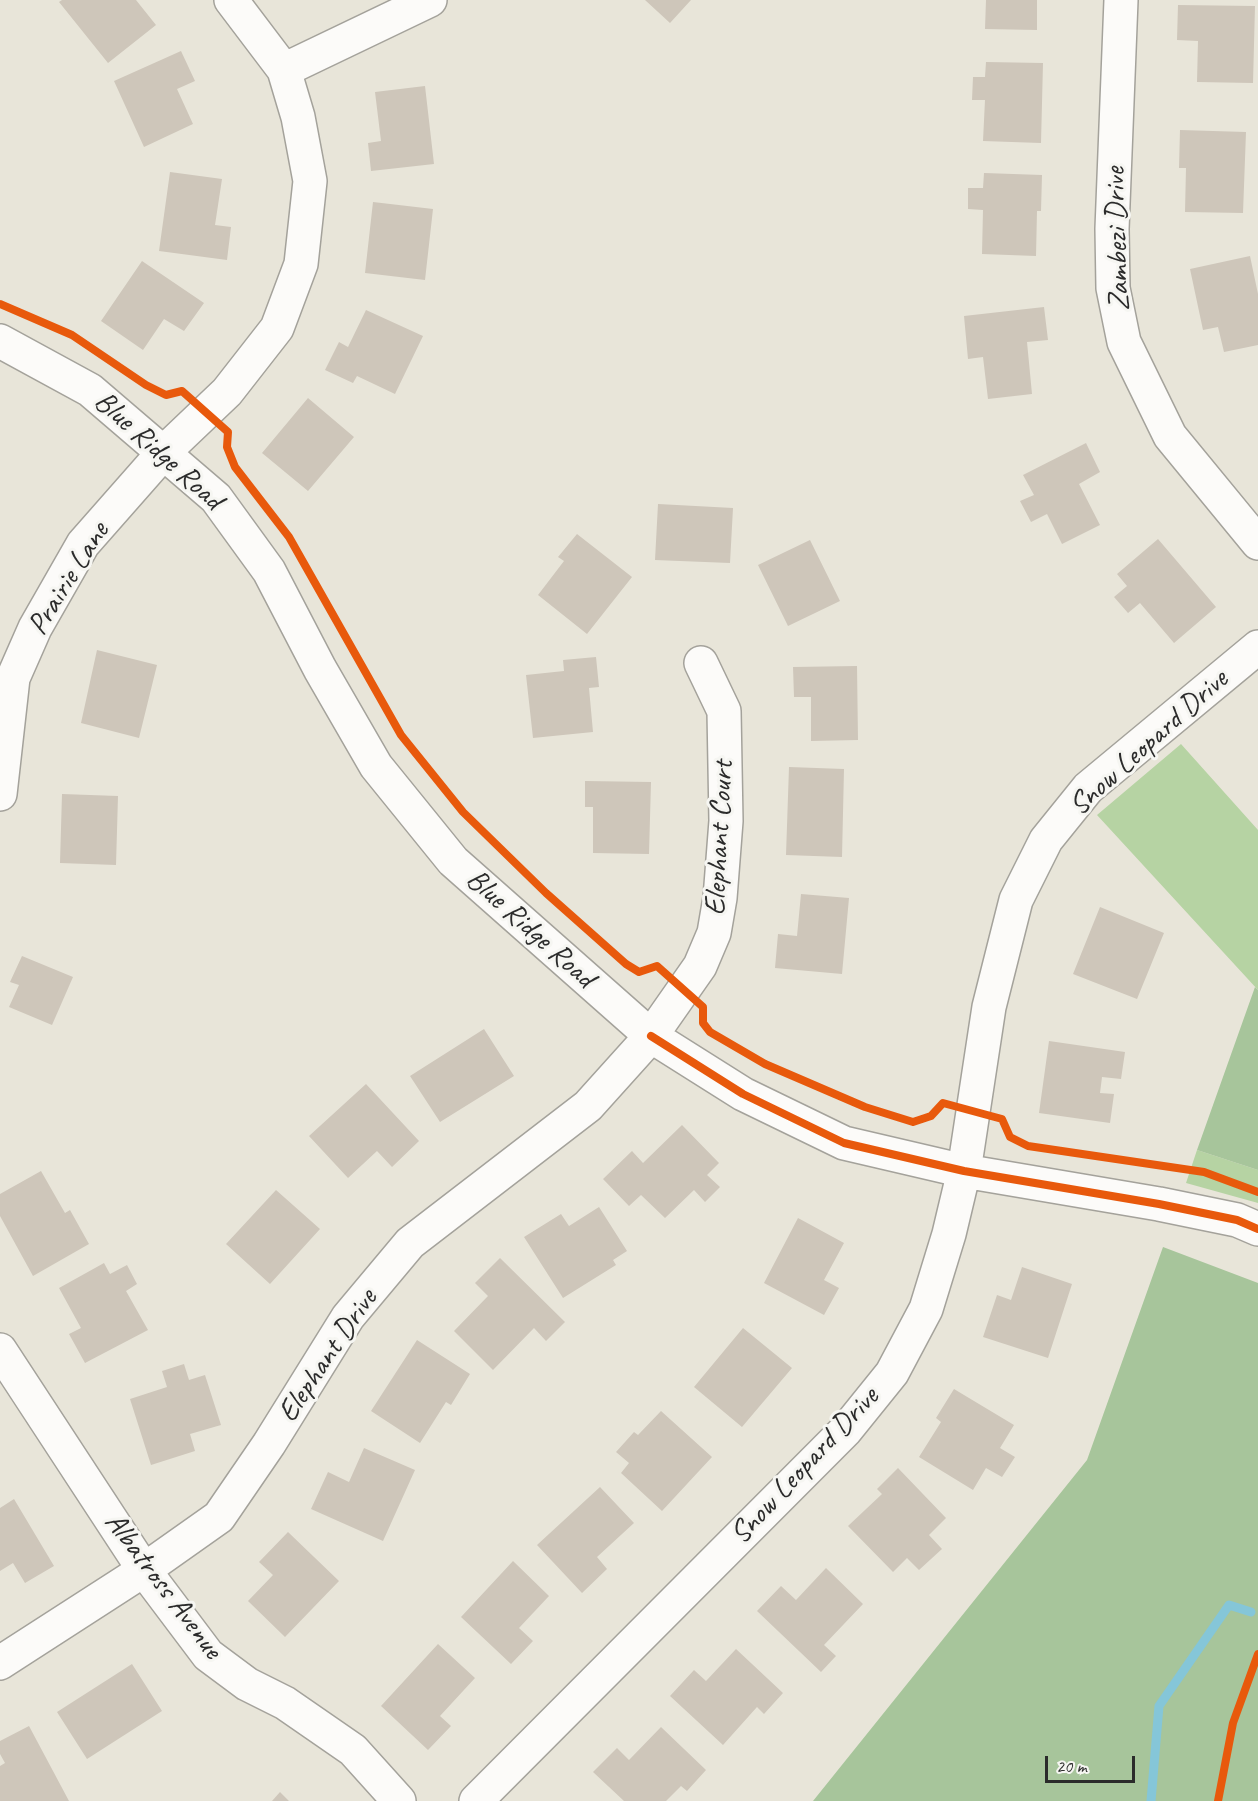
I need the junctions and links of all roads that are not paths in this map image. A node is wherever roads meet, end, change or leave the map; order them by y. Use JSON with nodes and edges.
{"nodes":[{"id":1,"x":231,"y":0,"type":"edge"},
{"id":2,"x":430,"y":0,"type":"edge"},
{"id":3,"x":1121,"y":0,"type":"edge"},
{"id":4,"x":284,"y":70,"type":"junction"},
{"id":5,"x":0,"y":341,"type":"edge"},
{"id":6,"x":164,"y":452,"type":"junction"},
{"id":7,"x":1258,"y":543,"type":"edge"},
{"id":8,"x":1258,"y":646,"type":"edge"},
{"id":9,"x":701,"y":663,"type":"dead end"},
{"id":10,"x":6,"y":676,"type":"edge"},
{"id":11,"x":0,"y":794,"type":"edge"},
{"id":12,"x":651,"y":1036,"type":"junction"},
{"id":13,"x":964,"y":1171,"type":"junction"},
{"id":14,"x":1258,"y":1229,"type":"edge"},
{"id":15,"x":0,"y":1350,"type":"edge"},
{"id":16,"x":144,"y":1570,"type":"junction"},
{"id":17,"x":0,"y":1663,"type":"edge"},
{"id":18,"x":399,"y":1801,"type":"edge"},
{"id":19,"x":476,"y":1801,"type":"edge"}],
"edges":[{"from":1,"to":4,"type":"street"},
{"from":2,"to":4,"type":"street"},
{"from":3,"to":7,"type":"street","name":"Zambezi Drive"},
{"from":4,"to":6,"type":"street","name":"Prairie Lane"},
{"from":5,"to":6,"type":"street","name":"Blue Ridge Road"},
{"from":6,"to":10,"type":"street","name":"Prairie Lane"},
{"from":6,"to":12,"type":"street","name":"Blue Ridge Road"},
{"from":8,"to":13,"type":"street","name":"Snow Leopard Drive"},
{"from":9,"to":12,"type":"street","name":"Elephant Court"},
{"from":10,"to":11,"type":"street","name":"Prairie Lane"},
{"from":12,"to":13,"type":"street","name":"Blue Ridge Road"},
{"from":12,"to":16,"type":"street","name":"Elephant Drive"},
{"from":13,"to":14,"type":"street","name":"Blue Ridge Road"},
{"from":13,"to":19,"type":"street","name":"Snow Leopard Drive"},
{"from":15,"to":16,"type":"street","name":"Albatross Avenue"},
{"from":16,"to":17,"type":"street","name":"Elephant Drive"},
{"from":16,"to":18,"type":"street","name":"Albatross Avenue"}]}
